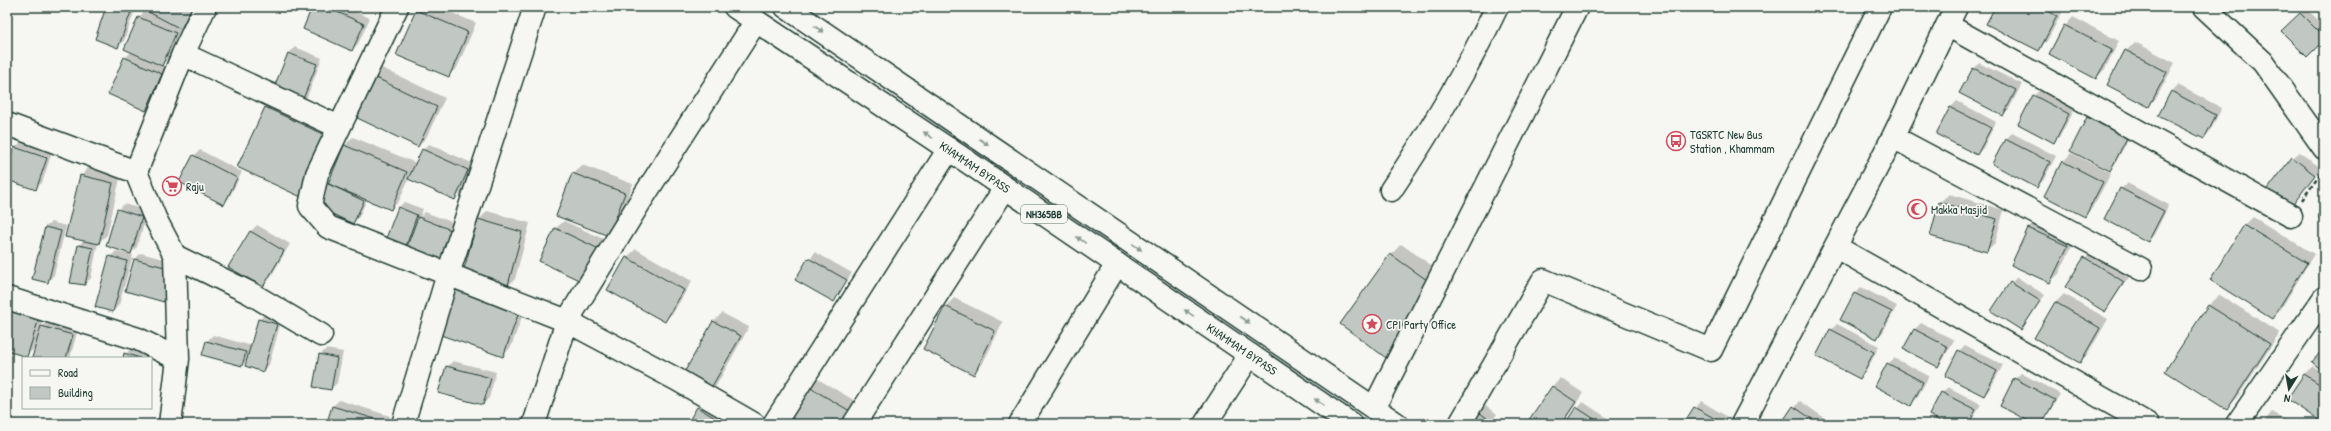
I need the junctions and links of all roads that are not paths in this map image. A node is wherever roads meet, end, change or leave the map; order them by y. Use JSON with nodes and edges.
{"nodes":[{"id":1,"x":205,"y":7,"type":"edge"},
{"id":2,"x":397,"y":7,"type":"edge"},
{"id":3,"x":535,"y":7,"type":"edge"},
{"id":4,"x":735,"y":7,"type":"edge"},
{"id":5,"x":786,"y":7,"type":"edge"},
{"id":6,"x":1498,"y":7,"type":"edge"},
{"id":7,"x":1577,"y":7,"type":"edge"},
{"id":8,"x":1880,"y":7,"type":"edge"},
{"id":9,"x":2204,"y":7,"type":"edge"},
{"id":10,"x":1952,"y":16,"type":"edge"},
{"id":11,"x":756,"y":21,"type":"junction"},
{"id":12,"x":183,"y":54,"type":"junction"},
{"id":13,"x":7,"y":124,"type":"edge"},
{"id":14,"x":339,"y":127,"type":"junction"},
{"id":15,"x":1893,"y":137,"type":"junction"},
{"id":16,"x":2324,"y":148,"type":"edge"},
{"id":17,"x":949,"y":149,"type":"junction"},
{"id":18,"x":136,"y":172,"type":"junction"},
{"id":19,"x":1005,"y":188,"type":"junction"},
{"id":20,"x":1391,"y":190,"type":"dead end"},
{"id":21,"x":2291,"y":216,"type":"road end"},
{"id":22,"x":1836,"y":248,"type":"junction"},
{"id":23,"x":175,"y":256,"type":"junction"},
{"id":24,"x":1117,"y":264,"type":"junction"},
{"id":25,"x":2141,"y":269,"type":"dead end"},
{"id":26,"x":448,"y":274,"type":"junction"},
{"id":27,"x":7,"y":298,"type":"edge"},
{"id":28,"x":2324,"y":298,"type":"edge"},
{"id":29,"x":567,"y":321,"type":"junction"},
{"id":30,"x":321,"y":334,"type":"dead end"},
{"id":31,"x":1278,"y":343,"type":"junction"},
{"id":32,"x":178,"y":359,"type":"junction"},
{"id":33,"x":1255,"y":359,"type":"junction"},
{"id":34,"x":1374,"y":408,"type":"junction"},
{"id":35,"x":170,"y":424,"type":"edge"},
{"id":36,"x":403,"y":424,"type":"edge"},
{"id":37,"x":534,"y":424,"type":"edge"},
{"id":38,"x":754,"y":424,"type":"edge"},
{"id":39,"x":774,"y":424,"type":"edge"},
{"id":40,"x":854,"y":424,"type":"edge"},
{"id":41,"x":1020,"y":424,"type":"edge"},
{"id":42,"x":1205,"y":424,"type":"edge"},
{"id":43,"x":1352,"y":424,"type":"edge"},
{"id":44,"x":1397,"y":424,"type":"edge"},
{"id":45,"x":1460,"y":424,"type":"edge"},
{"id":46,"x":1742,"y":424,"type":"edge"},
{"id":47,"x":2148,"y":424,"type":"edge"},
{"id":48,"x":2237,"y":424,"type":"edge"}],
"edges":[{"from":1,"to":12,"type":"main road"},
{"from":2,"to":14,"type":"main road"},
{"from":3,"to":26,"type":"main road"},
{"from":4,"to":11,"type":"main road","name":"KHAMMAM BYPASS","number":"NH365BB"},
{"from":5,"to":31,"type":"main road","name":"KHAMMAM BYPASS","number":"NH365BB","one_way":true},
{"from":6,"to":20,"type":"main road"},
{"from":7,"to":34,"type":"main road"},
{"from":8,"to":45,"type":"main road"},
{"from":9,"to":16,"type":"main road"},
{"from":10,"to":15,"type":"main road"},
{"from":10,"to":21,"type":"main road"},
{"from":17,"to":11,"type":"main road","name":"KHAMMAM BYPASS","number":"NH365BB","one_way":true},
{"from":11,"to":29,"type":"main road"},
{"from":12,"to":14,"type":"main road"},
{"from":12,"to":18,"type":"main road"},
{"from":13,"to":18,"type":"main road"},
{"from":14,"to":26,"type":"main road"},
{"from":15,"to":22,"type":"main road"},
{"from":15,"to":25,"type":"main road"},
{"from":17,"to":19,"type":"main road","name":"KHAMMAM BYPASS","number":"NH365BB"},
{"from":17,"to":39,"type":"main road"},
{"from":18,"to":23,"type":"main road"},
{"from":24,"to":19,"type":"main road","name":"KHAMMAM BYPASS","number":"NH365BB","one_way":true},
{"from":19,"to":40,"type":"main road"},
{"from":22,"to":46,"type":"main road"},
{"from":22,"to":47,"type":"main road"},
{"from":23,"to":30,"type":"main road"},
{"from":23,"to":32,"type":"main road"},
{"from":33,"to":24,"type":"main road","name":"KHAMMAM BYPASS","number":"NH365BB","one_way":true},
{"from":24,"to":41,"type":"main road"},
{"from":26,"to":29,"type":"main road"},
{"from":26,"to":36,"type":"main road"},
{"from":27,"to":32,"type":"main road"},
{"from":28,"to":48,"type":"main road"},
{"from":29,"to":37,"type":"main road"},
{"from":29,"to":38,"type":"main road"},
{"from":31,"to":33,"type":"main road"},
{"from":31,"to":34,"type":"main road","name":"KHAMMAM BYPASS","number":"NH365BB"},
{"from":32,"to":35,"type":"main road"},
{"from":33,"to":42,"type":"main road"},
{"from":43,"to":33,"type":"main road","name":"KHAMMAM BYPASS","number":"NH365BB","one_way":true},
{"from":34,"to":44,"type":"main road","name":"KHAMMAM BYPASS","number":"NH365BB"}]}
